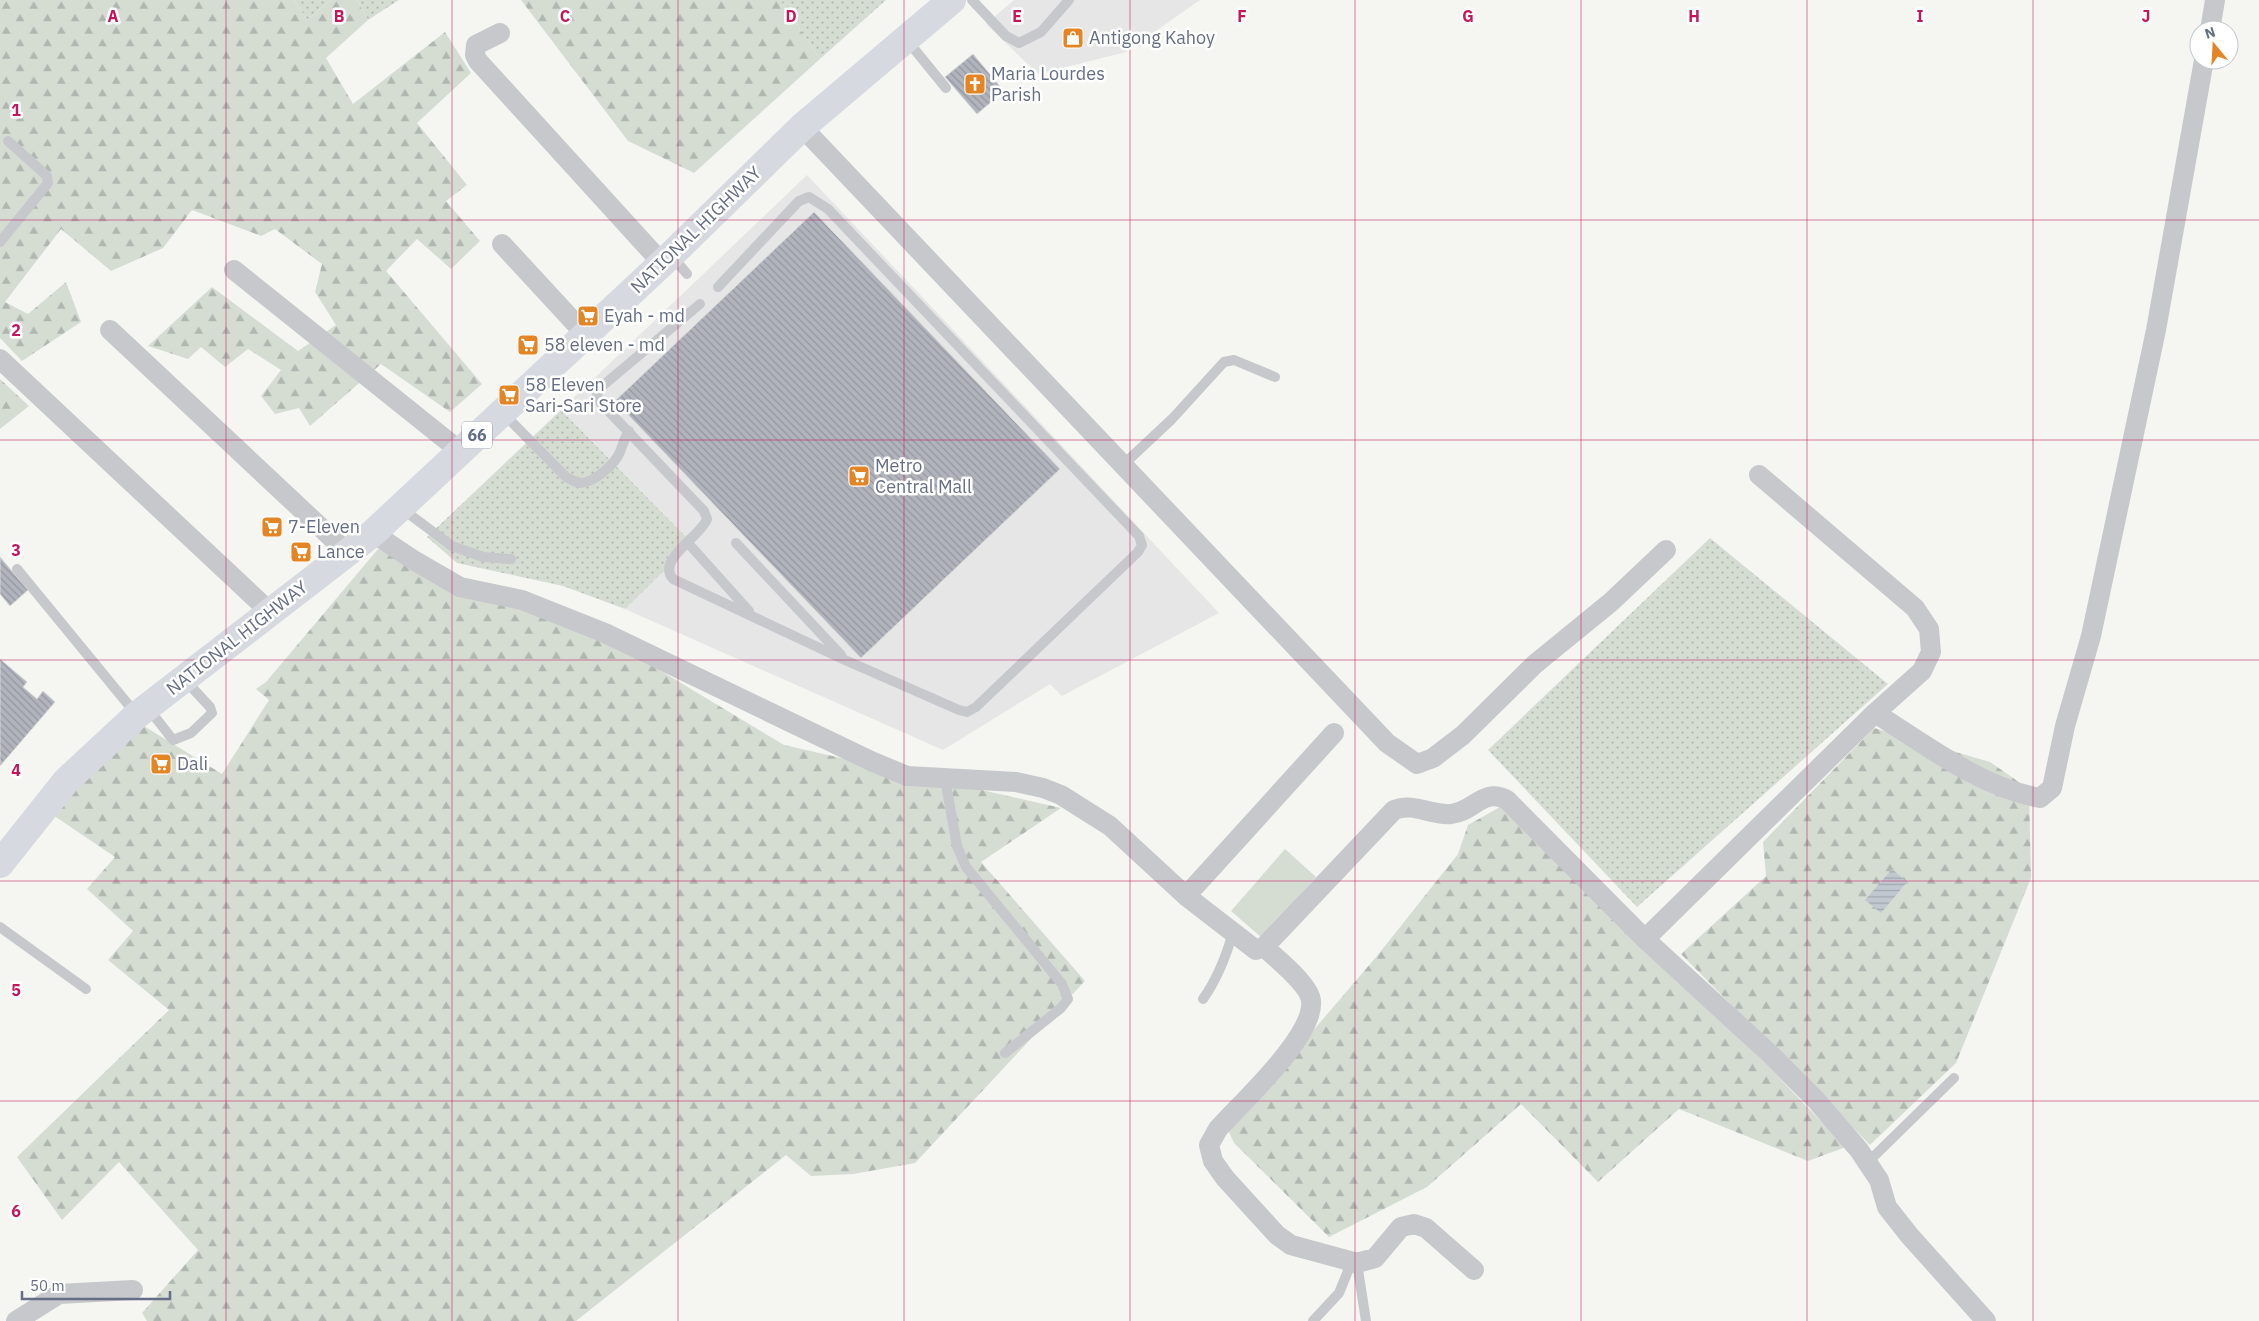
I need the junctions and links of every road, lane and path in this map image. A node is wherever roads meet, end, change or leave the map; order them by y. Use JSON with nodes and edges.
{"nodes":[{"id":1,"x":952,"y":0,"type":"edge"},
{"id":2,"x":972,"y":0,"type":"edge"},
{"id":3,"x":1069,"y":0,"type":"edge"},
{"id":4,"x":2215,"y":0,"type":"edge"},
{"id":5,"x":2212,"y":20,"type":"edge"},
{"id":6,"x":500,"y":33,"type":"dead end"},
{"id":7,"x":906,"y":38,"type":"junction"},
{"id":8,"x":2202,"y":70,"type":"edge"},
{"id":9,"x":946,"y":88,"type":"dead end"},
{"id":10,"x":802,"y":127,"type":"junction"},
{"id":11,"x":8,"y":141,"type":"dead end"},
{"id":12,"x":0,"y":242,"type":"edge"},
{"id":13,"x":502,"y":244,"type":"dead end"},
{"id":14,"x":673,"y":264,"type":"junction"},
{"id":15,"x":234,"y":270,"type":"dead end"},
{"id":16,"x":718,"y":287,"type":"dead end"},
{"id":17,"x":700,"y":304,"type":"dead end"},
{"id":18,"x":110,"y":330,"type":"dead end"},
{"id":19,"x":586,"y":335,"type":"junction"},
{"id":20,"x":0,"y":359,"type":"edge"},
{"id":21,"x":1275,"y":377,"type":"dead end"},
{"id":22,"x":501,"y":411,"type":"junction"},
{"id":23,"x":629,"y":431,"type":"junction"},
{"id":24,"x":460,"y":451,"type":"junction"},
{"id":25,"x":1124,"y":464,"type":"junction"},
{"id":26,"x":1760,"y":475,"type":"dead end"},
{"id":27,"x":400,"y":507,"type":"junction"},
{"id":28,"x":373,"y":532,"type":"junction"},
{"id":29,"x":688,"y":543,"type":"junction"},
{"id":30,"x":736,"y":543,"type":"dead end"},
{"id":31,"x":1666,"y":550,"type":"dead end"},
{"id":32,"x":348,"y":553,"type":"junction"},
{"id":33,"x":511,"y":559,"type":"dead end"},
{"id":34,"x":17,"y":569,"type":"dead end"},
{"id":35,"x":269,"y":612,"type":"junction"},
{"id":36,"x":751,"y":614,"type":"junction"},
{"id":37,"x":845,"y":660,"type":"junction"},
{"id":38,"x":184,"y":679,"type":"junction"},
{"id":39,"x":142,"y":711,"type":"junction"},
{"id":40,"x":1875,"y":713,"type":"junction"},
{"id":41,"x":1334,"y":733,"type":"dead end"},
{"id":42,"x":945,"y":779,"type":"junction"},
{"id":43,"x":2,"y":858,"type":"edge"},
{"id":44,"x":1186,"y":896,"type":"junction"},
{"id":45,"x":0,"y":928,"type":"edge"},
{"id":46,"x":1233,"y":932,"type":"junction"},
{"id":47,"x":1644,"y":939,"type":"junction"},
{"id":48,"x":1264,"y":946,"type":"junction"},
{"id":49,"x":86,"y":989,"type":"dead end"},
{"id":50,"x":1202,"y":999,"type":"dead end"},
{"id":51,"x":1005,"y":1053,"type":"dead end"},
{"id":52,"x":1954,"y":1078,"type":"dead end"},
{"id":53,"x":1867,"y":1162,"type":"junction"},
{"id":54,"x":1355,"y":1262,"type":"junction"},
{"id":55,"x":1474,"y":1270,"type":"dead end"},
{"id":56,"x":133,"y":1290,"type":"dead end"},
{"id":57,"x":16,"y":1321,"type":"edge"},
{"id":58,"x":1313,"y":1321,"type":"edge"},
{"id":59,"x":1366,"y":1321,"type":"edge"},
{"id":60,"x":1986,"y":1321,"type":"edge"}],
"edges":[{"from":1,"to":7,"type":"main road","name":"NATIONAL HIGHWAY","number":"66"},
{"from":2,"to":3,"type":"lane"},
{"from":4,"to":5,"type":"street"},
{"from":6,"to":14,"type":"street"},
{"from":7,"to":9,"type":"lane"},
{"from":7,"to":10,"type":"main road","name":"NATIONAL HIGHWAY","number":"66"},
{"from":8,"to":40,"type":"street"},
{"from":10,"to":14,"type":"main road","name":"NATIONAL HIGHWAY","number":"66"},
{"from":10,"to":25,"type":"street"},
{"from":11,"to":12,"type":"lane"},
{"from":13,"to":19,"type":"street"},
{"from":14,"to":19,"type":"main road","name":"NATIONAL HIGHWAY","number":"66"},
{"from":15,"to":24,"type":"street"},
{"from":16,"to":37,"type":"lane"},
{"from":17,"to":23,"type":"lane"},
{"from":18,"to":32,"type":"street"},
{"from":19,"to":22,"type":"main road","name":"NATIONAL HIGHWAY","number":"66"},
{"from":20,"to":35,"type":"street"},
{"from":21,"to":25,"type":"lane"},
{"from":22,"to":23,"type":"lane"},
{"from":22,"to":24,"type":"main road","name":"NATIONAL HIGHWAY","number":"66"},
{"from":23,"to":29,"type":"lane"},
{"from":24,"to":27,"type":"main road","name":"NATIONAL HIGHWAY","number":"66"},
{"from":25,"to":31,"type":"street"},
{"from":26,"to":40,"type":"street"},
{"from":27,"to":28,"type":"main road","name":"NATIONAL HIGHWAY","number":"66"},
{"from":27,"to":33,"type":"lane"},
{"from":28,"to":32,"type":"main road","name":"NATIONAL HIGHWAY","number":"66"},
{"from":28,"to":42,"type":"street"},
{"from":29,"to":36,"type":"lane"},
{"from":29,"to":36,"type":"lane"},
{"from":30,"to":37,"type":"lane"},
{"from":32,"to":35,"type":"main road","name":"NATIONAL HIGHWAY","number":"66"},
{"from":34,"to":39,"type":"lane"},
{"from":35,"to":38,"type":"main road","name":"NATIONAL HIGHWAY","number":"66"},
{"from":36,"to":37,"type":"lane"},
{"from":38,"to":39,"type":"main road","name":"NATIONAL HIGHWAY","number":"66"},
{"from":38,"to":39,"type":"lane"},
{"from":39,"to":43,"type":"main road","name":"NATIONAL HIGHWAY","number":"66"},
{"from":40,"to":47,"type":"street"},
{"from":41,"to":44,"type":"street"},
{"from":42,"to":44,"type":"street"},
{"from":42,"to":51,"type":"lane"},
{"from":44,"to":46,"type":"street"},
{"from":45,"to":49,"type":"lane"},
{"from":46,"to":48,"type":"street"},
{"from":46,"to":50,"type":"lane"},
{"from":47,"to":48,"type":"street"},
{"from":47,"to":53,"type":"street"},
{"from":48,"to":54,"type":"street"},
{"from":52,"to":53,"type":"lane"},
{"from":53,"to":60,"type":"street"},
{"from":54,"to":55,"type":"street"},
{"from":54,"to":58,"type":"lane"},
{"from":54,"to":59,"type":"lane"},
{"from":56,"to":57,"type":"street"}]}
